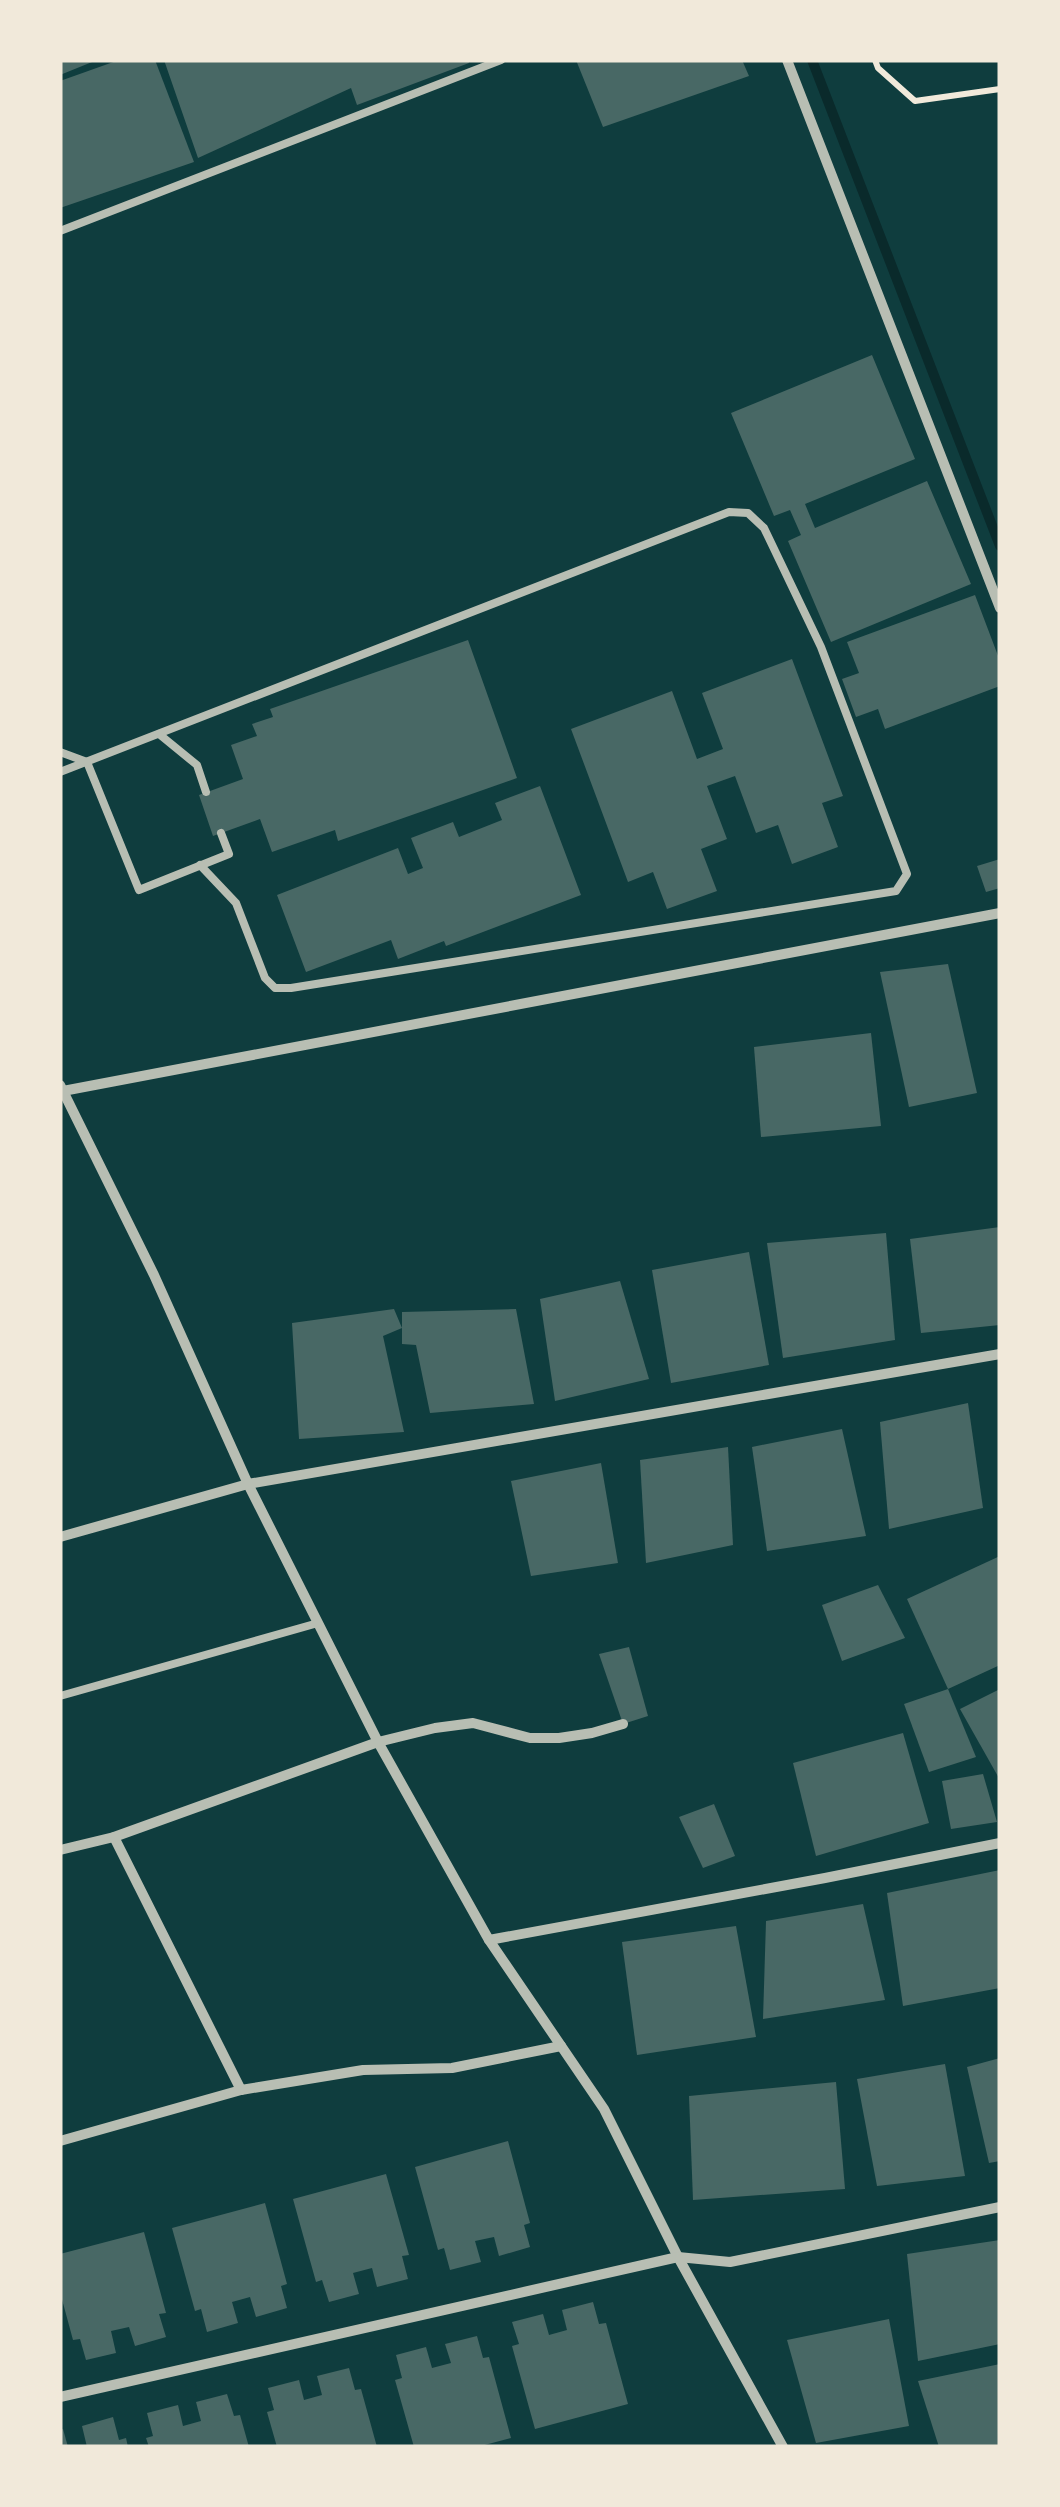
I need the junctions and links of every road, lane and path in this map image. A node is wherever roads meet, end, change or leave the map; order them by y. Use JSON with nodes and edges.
{"nodes":[{"id":1,"x":501,"y":60,"type":"edge"},
{"id":2,"x":787,"y":60,"type":"edge"},
{"id":3,"x":874,"y":60,"type":"edge"},
{"id":4,"x":1000,"y":89,"type":"edge"},
{"id":5,"x":60,"y":230,"type":"edge"},
{"id":6,"x":1000,"y":608,"type":"edge"},
{"id":7,"x":159,"y":734,"type":"junction"},
{"id":8,"x":60,"y":752,"type":"edge"},
{"id":9,"x":87,"y":762,"type":"junction"},
{"id":10,"x":60,"y":772,"type":"edge"},
{"id":11,"x":206,"y":792,"type":"dead end"},
{"id":12,"x":220,"y":833,"type":"dead end"},
{"id":13,"x":200,"y":866,"type":"junction"},
{"id":14,"x":1000,"y":913,"type":"edge"},
{"id":15,"x":62,"y":1088,"type":"edge"},
{"id":16,"x":1000,"y":1354,"type":"edge"},
{"id":17,"x":248,"y":1484,"type":"junction"},
{"id":18,"x":60,"y":1536,"type":"edge"},
{"id":19,"x":318,"y":1623,"type":"junction"},
{"id":20,"x":60,"y":1696,"type":"edge"},
{"id":21,"x":623,"y":1724,"type":"dead end"},
{"id":22,"x":378,"y":1742,"type":"junction"},
{"id":23,"x":114,"y":1837,"type":"junction"},
{"id":24,"x":1000,"y":1843,"type":"edge"},
{"id":25,"x":60,"y":1850,"type":"edge"},
{"id":26,"x":489,"y":1940,"type":"junction"},
{"id":27,"x":561,"y":2046,"type":"junction"},
{"id":28,"x":242,"y":2090,"type":"junction"},
{"id":29,"x":60,"y":2141,"type":"edge"},
{"id":30,"x":1000,"y":2207,"type":"edge"},
{"id":31,"x":678,"y":2258,"type":"junction"},
{"id":32,"x":60,"y":2397,"type":"edge"},
{"id":33,"x":783,"y":2447,"type":"edge"}],
"edges":[{"from":1,"to":5,"type":"lane"},
{"from":2,"to":6,"type":"street"},
{"from":3,"to":4,"type":"path"},
{"from":7,"to":9,"type":"lane"},
{"from":7,"to":11,"type":"lane"},
{"from":7,"to":13,"type":"lane"},
{"from":8,"to":9,"type":"lane"},
{"from":9,"to":10,"type":"lane"},
{"from":9,"to":13,"type":"lane"},
{"from":12,"to":13,"type":"lane"},
{"from":14,"to":15,"type":"street"},
{"from":15,"to":17,"type":"street"},
{"from":16,"to":17,"type":"street"},
{"from":17,"to":18,"type":"street"},
{"from":17,"to":19,"type":"street"},
{"from":19,"to":20,"type":"lane"},
{"from":19,"to":22,"type":"street"},
{"from":21,"to":22,"type":"street"},
{"from":22,"to":23,"type":"street"},
{"from":22,"to":26,"type":"street"},
{"from":23,"to":25,"type":"street"},
{"from":23,"to":28,"type":"street"},
{"from":24,"to":26,"type":"street"},
{"from":26,"to":27,"type":"street"},
{"from":27,"to":28,"type":"street"},
{"from":27,"to":31,"type":"street"},
{"from":28,"to":29,"type":"street"},
{"from":30,"to":31,"type":"street"},
{"from":31,"to":32,"type":"street"},
{"from":31,"to":33,"type":"street"}]}
